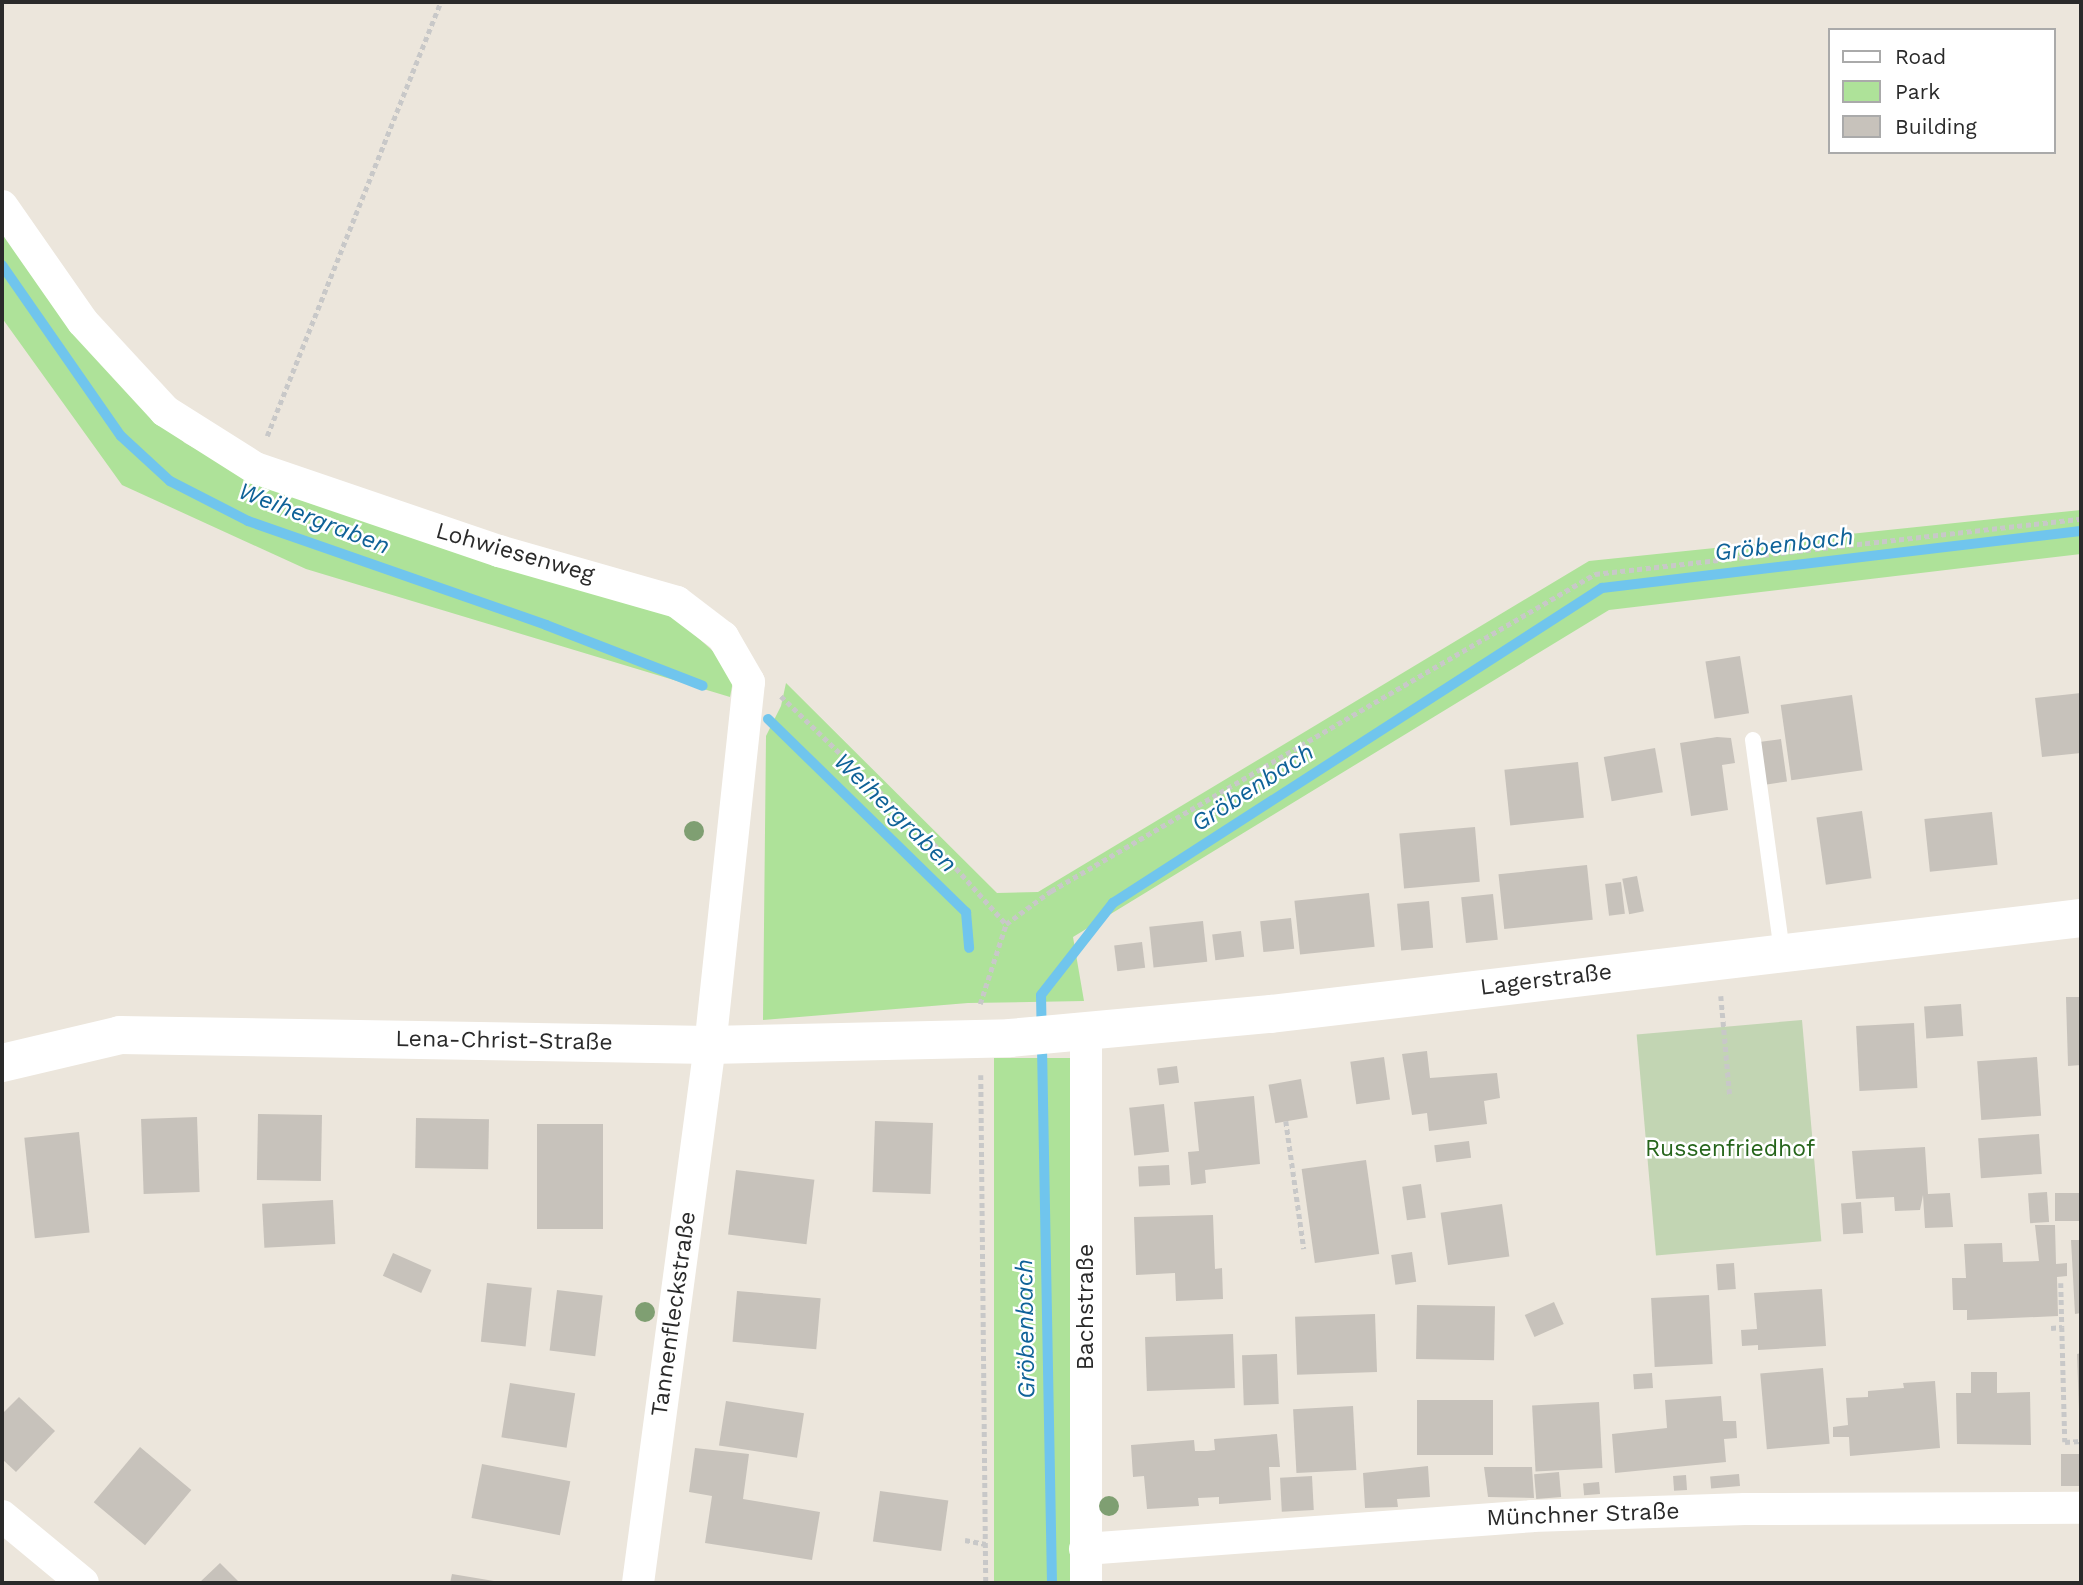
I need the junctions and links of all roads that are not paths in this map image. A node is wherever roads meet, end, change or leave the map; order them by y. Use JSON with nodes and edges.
{"nodes":[{"id":1,"x":2,"y":206,"type":"edge"},
{"id":2,"x":1753,"y":740,"type":"dead end"},
{"id":3,"x":2081,"y":918,"type":"edge"},
{"id":4,"x":1782,"y":953,"type":"junction"},
{"id":5,"x":1073,"y":1031,"type":"junction"},
{"id":6,"x":995,"y":1039,"type":"joint"},
{"id":7,"x":710,"y":1045,"type":"junction"},
{"id":8,"x":2,"y":1063,"type":"edge"},
{"id":9,"x":2081,"y":1508,"type":"edge"},
{"id":10,"x":2,"y":1517,"type":"edge"},
{"id":11,"x":1085,"y":1549,"type":"junction"},
{"id":12,"x":83,"y":1583,"type":"edge"},
{"id":13,"x":638,"y":1583,"type":"edge"},
{"id":14,"x":1086,"y":1583,"type":"edge"}],
"edges":[{"from":1,"to":7,"type":"street","name":"Lohwiesenweg"},
{"from":2,"to":4,"type":"lane"},
{"from":3,"to":4,"type":"street","name":"Lagerstraße"},
{"from":4,"to":5,"type":"street","name":"Lagerstraße"},
{"from":5,"to":6,"type":"street","name":"Lagerstraße"},
{"from":5,"to":11,"type":"street","name":"Bachstraße"},
{"from":6,"to":7,"type":"street","name":"Lena-Christ-Straße"},
{"from":7,"to":8,"type":"street","name":"Lena-Christ-Straße"},
{"from":7,"to":13,"type":"street","name":"Tannenfleckstraße"},
{"from":9,"to":11,"type":"street","name":"Münchner Straße"},
{"from":10,"to":12,"type":"street"},
{"from":11,"to":14,"type":"street","name":"Bachstraße"}]}
